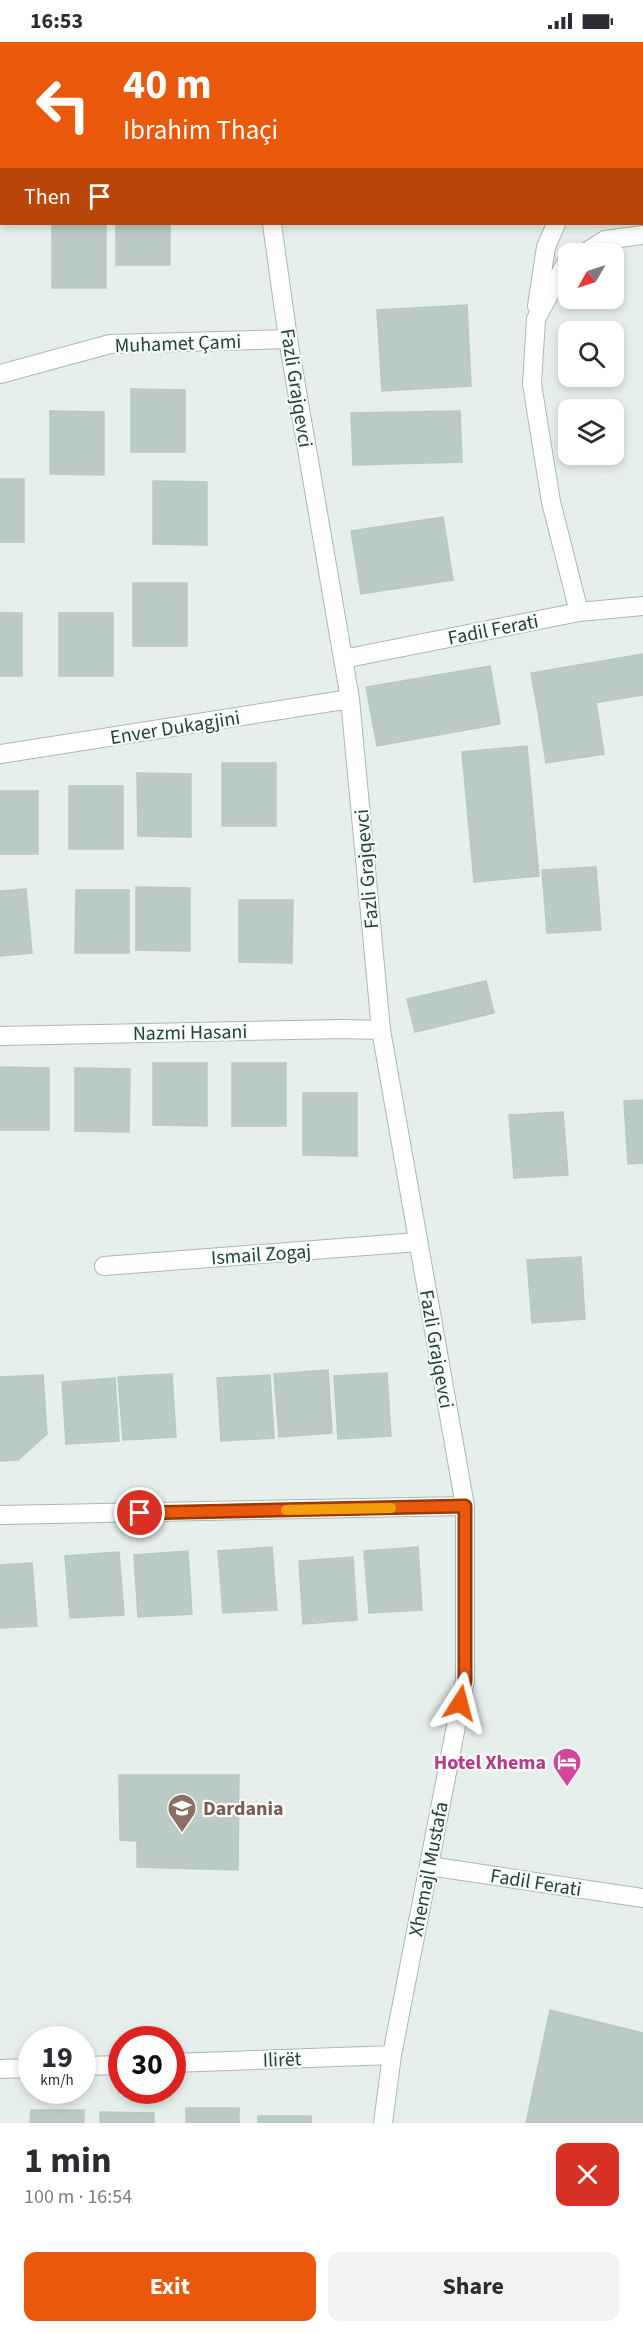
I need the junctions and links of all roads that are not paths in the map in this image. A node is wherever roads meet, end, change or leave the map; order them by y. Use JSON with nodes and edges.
{"nodes":[{"id":1,"x":556,"y":225,"type":"edge"},
{"id":2,"x":273,"y":227,"type":"edge"},
{"id":3,"x":643,"y":235,"type":"edge"},
{"id":4,"x":600,"y":243,"type":"edge"},
{"id":5,"x":558,"y":278,"type":"edge"},
{"id":6,"x":536,"y":319,"type":"junction"},
{"id":7,"x":288,"y":339,"type":"junction"},
{"id":8,"x":0,"y":375,"type":"edge"},
{"id":9,"x":643,"y":606,"type":"edge"},
{"id":10,"x":579,"y":612,"type":"junction"},
{"id":11,"x":343,"y":659,"type":"junction"},
{"id":12,"x":350,"y":699,"type":"junction"},
{"id":13,"x":0,"y":754,"type":"edge"},
{"id":14,"x":381,"y":1030,"type":"junction"},
{"id":15,"x":0,"y":1036,"type":"edge"},
{"id":16,"x":418,"y":1242,"type":"junction"},
{"id":17,"x":104,"y":1266,"type":"dead end"},
{"id":18,"x":465,"y":1506,"type":"junction"},
{"id":19,"x":0,"y":1515,"type":"edge"},
{"id":20,"x":429,"y":1866,"type":"junction"},
{"id":21,"x":643,"y":1898,"type":"edge"},
{"id":22,"x":392,"y":2055,"type":"junction"},
{"id":23,"x":186,"y":2062,"type":"edge"},
{"id":24,"x":18,"y":2068,"type":"edge"},
{"id":25,"x":0,"y":2069,"type":"edge"},
{"id":26,"x":383,"y":2123,"type":"edge"}],
"edges":[{"from":1,"to":6,"type":"street"},
{"from":2,"to":7,"type":"street","name":"Fazli Grajqevci"},
{"from":3,"to":4,"type":"street"},
{"from":5,"to":6,"type":"street"},
{"from":6,"to":10,"type":"street"},
{"from":7,"to":8,"type":"street","name":"Muhamet Çami"},
{"from":7,"to":11,"type":"street","name":"Fazli Grajqevci"},
{"from":9,"to":10,"type":"street","name":"Fadil Ferati"},
{"from":10,"to":11,"type":"street","name":"Fadil Ferati"},
{"from":11,"to":12,"type":"street","name":"Fazli Grajqevci"},
{"from":12,"to":13,"type":"street","name":"Enver Dukagjini"},
{"from":12,"to":14,"type":"street","name":"Fazli Grajqevci"},
{"from":14,"to":15,"type":"street","name":"Nazmi Hasani"},
{"from":14,"to":16,"type":"street","name":"Fazli Grajqevci"},
{"from":16,"to":17,"type":"street","name":"Ismail Zogaj"},
{"from":16,"to":18,"type":"street","name":"Fazli Grajqevci"},
{"from":18,"to":19,"type":"street"},
{"from":18,"to":20,"type":"street","name":"Xhemajl Mustafa"},
{"from":20,"to":21,"type":"street","name":"Fadil Ferati"},
{"from":20,"to":22,"type":"street","name":"Xhemajl Mustafa"},
{"from":22,"to":23,"type":"street","name":"Ilirët"},
{"from":22,"to":26,"type":"street","name":"Xhemajl Mustafa"},
{"from":24,"to":25,"type":"street"}]}
